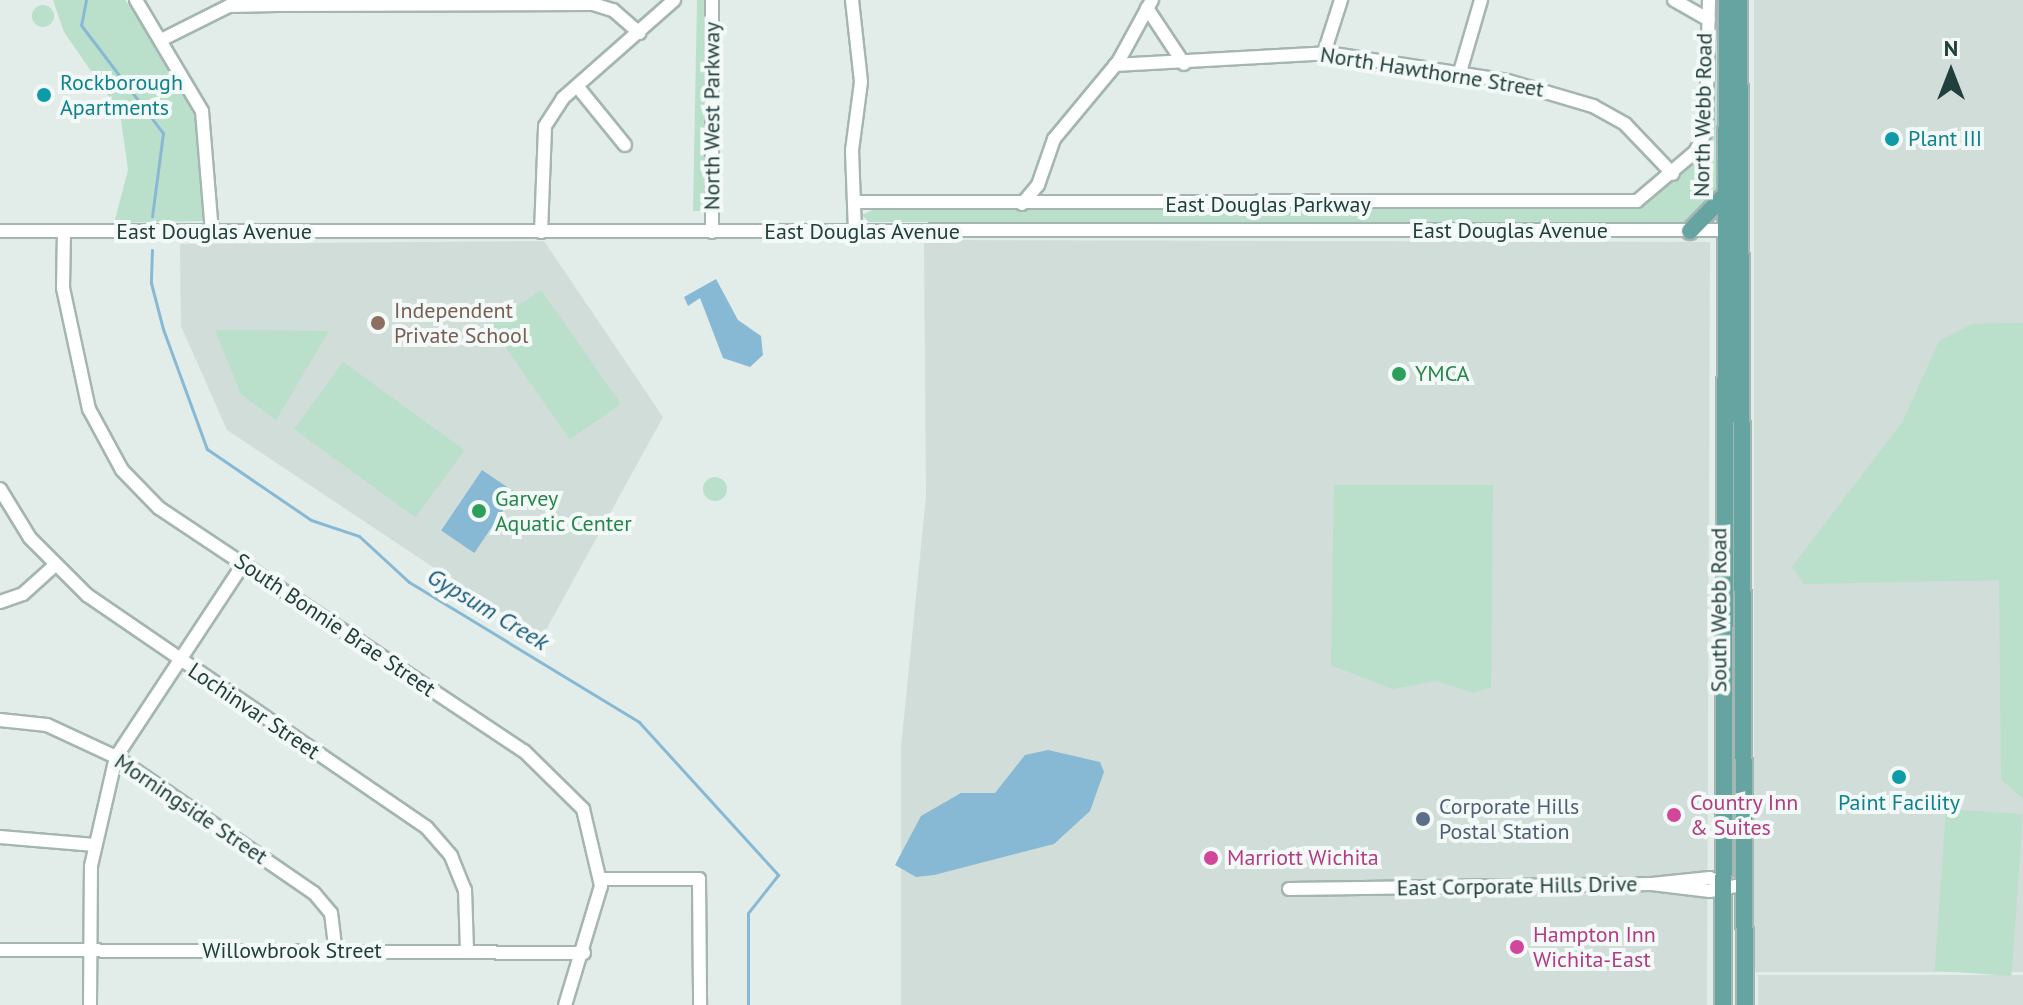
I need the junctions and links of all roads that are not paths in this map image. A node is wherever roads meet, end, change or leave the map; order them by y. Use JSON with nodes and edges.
{"nodes":[{"id":1,"x":136,"y":0,"type":"edge"},
{"id":2,"x":674,"y":0,"type":"edge"},
{"id":3,"x":712,"y":0,"type":"edge"},
{"id":4,"x":852,"y":0,"type":"edge"},
{"id":5,"x":1341,"y":0,"type":"edge"},
{"id":6,"x":1481,"y":0,"type":"edge"},
{"id":7,"x":1674,"y":0,"type":"edge"},
{"id":8,"x":1709,"y":0,"type":"edge"},
{"id":9,"x":1727,"y":0,"type":"edge"},
{"id":10,"x":1739,"y":0,"type":"edge"},
{"id":11,"x":1150,"y":4,"type":"edge"},
{"id":12,"x":1709,"y":20,"type":"junction"},
{"id":13,"x":639,"y":33,"type":"junction"},
{"id":14,"x":163,"y":39,"type":"junction"},
{"id":15,"x":1324,"y":53,"type":"junction"},
{"id":16,"x":1184,"y":64,"type":"junction"},
{"id":17,"x":1115,"y":65,"type":"junction"},
{"id":18,"x":1460,"y":72,"type":"junction"},
{"id":19,"x":577,"y":86,"type":"junction"},
{"id":20,"x":625,"y":145,"type":"dead end"},
{"id":21,"x":1673,"y":174,"type":"junction"},
{"id":22,"x":1724,"y":193,"type":"junction"},
{"id":23,"x":854,"y":202,"type":"junction"},
{"id":24,"x":1022,"y":204,"type":"junction"},
{"id":25,"x":1739,"y":215,"type":"junction"},
{"id":26,"x":1723,"y":230,"type":"junction"},
{"id":27,"x":0,"y":231,"type":"edge"},
{"id":28,"x":64,"y":231,"type":"junction"},
{"id":29,"x":1690,"y":231,"type":"junction"},
{"id":30,"x":541,"y":232,"type":"junction"},
{"id":31,"x":712,"y":232,"type":"junction"},
{"id":32,"x":855,"y":232,"type":"junction"},
{"id":33,"x":212,"y":233,"type":"junction"},
{"id":34,"x":1739,"y":255,"type":"junction"},
{"id":35,"x":0,"y":489,"type":"edge"},
{"id":36,"x":1732,"y":537,"type":"junction"},
{"id":37,"x":244,"y":563,"type":"junction"},
{"id":38,"x":54,"y":566,"type":"junction"},
{"id":39,"x":0,"y":602,"type":"edge"},
{"id":40,"x":177,"y":660,"type":"junction"},
{"id":41,"x":0,"y":720,"type":"edge"},
{"id":42,"x":116,"y":757,"type":"junction"},
{"id":43,"x":0,"y":837,"type":"edge"},
{"id":44,"x":95,"y":845,"type":"junction"},
{"id":45,"x":601,"y":879,"type":"junction"},
{"id":46,"x":1723,"y":885,"type":"junction"},
{"id":47,"x":1741,"y":885,"type":"junction"},
{"id":48,"x":1289,"y":889,"type":"dead end"},
{"id":49,"x":0,"y":950,"type":"edge"},
{"id":50,"x":467,"y":950,"type":"junction"},
{"id":51,"x":90,"y":951,"type":"junction"},
{"id":52,"x":336,"y":952,"type":"junction"},
{"id":53,"x":584,"y":953,"type":"junction"},
{"id":54,"x":90,"y":1005,"type":"edge"},
{"id":55,"x":565,"y":1005,"type":"edge"},
{"id":56,"x":700,"y":1005,"type":"edge"},
{"id":57,"x":1723,"y":1005,"type":"edge"},
{"id":58,"x":1745,"y":1005,"type":"edge"}],
"edges":[{"from":1,"to":14,"type":"street"},
{"from":2,"to":13,"type":"street"},
{"from":3,"to":31,"type":"street","name":"North West Parkway"},
{"from":4,"to":23,"type":"street"},
{"from":5,"to":15,"type":"street"},
{"from":6,"to":18,"type":"street"},
{"from":7,"to":12,"type":"street"},
{"from":8,"to":12,"type":"street","name":"East Douglas Parkway"},
{"from":9,"to":22,"type":"main road","name":"North Webb Road"},
{"from":10,"to":25,"type":"main road","name":"North Webb Road"},
{"from":11,"to":16,"type":"street"},
{"from":11,"to":17,"type":"street"},
{"from":12,"to":21,"type":"street","name":"East Douglas Parkway"},
{"from":13,"to":14,"type":"street"},
{"from":13,"to":19,"type":"street"},
{"from":14,"to":33,"type":"street"},
{"from":15,"to":16,"type":"street","name":"North Hawthorne Street"},
{"from":15,"to":18,"type":"street","name":"North Hawthorne Street"},
{"from":16,"to":17,"type":"street","name":"North Hawthorne Street"},
{"from":17,"to":24,"type":"street"},
{"from":18,"to":21,"type":"street","name":"North Hawthorne Street"},
{"from":19,"to":20,"type":"street"},
{"from":19,"to":30,"type":"street"},
{"from":21,"to":24,"type":"street","name":"East Douglas Parkway"},
{"from":22,"to":26,"type":"main road","name":"North Webb Road"},
{"from":22,"to":29,"type":"main road"},
{"from":23,"to":24,"type":"street","name":"East Douglas Parkway"},
{"from":23,"to":32,"type":"street"},
{"from":25,"to":26,"type":"main road"},
{"from":25,"to":34,"type":"main road","name":"South Webb Road"},
{"from":26,"to":29,"type":"street","name":"East Douglas Avenue"},
{"from":26,"to":34,"type":"main road"},
{"from":26,"to":36,"type":"main road","name":"South Webb Road"},
{"from":27,"to":28,"type":"street","name":"East Douglas Avenue"},
{"from":28,"to":33,"type":"street","name":"East Douglas Avenue"},
{"from":28,"to":37,"type":"street","name":"South Bonnie Brae Street"},
{"from":29,"to":32,"type":"street","name":"East Douglas Avenue"},
{"from":30,"to":31,"type":"street","name":"East Douglas Avenue"},
{"from":30,"to":33,"type":"street","name":"East Douglas Avenue"},
{"from":31,"to":32,"type":"street","name":"East Douglas Avenue"},
{"from":34,"to":36,"type":"main road","name":"South Webb Road"},
{"from":35,"to":38,"type":"street","name":"Lochinvar Street"},
{"from":36,"to":46,"type":"main road","name":"South Webb Road"},
{"from":36,"to":47,"type":"main road","name":"South Webb Road"},
{"from":37,"to":40,"type":"street"},
{"from":37,"to":45,"type":"street","name":"South Bonnie Brae Street"},
{"from":38,"to":39,"type":"street"},
{"from":38,"to":40,"type":"street","name":"Lochinvar Street"},
{"from":40,"to":42,"type":"street"},
{"from":40,"to":50,"type":"street","name":"Lochinvar Street"},
{"from":41,"to":42,"type":"street","name":"Morningside Street"},
{"from":42,"to":44,"type":"street"},
{"from":42,"to":52,"type":"street","name":"Morningside Street"},
{"from":43,"to":44,"type":"street"},
{"from":44,"to":51,"type":"street"},
{"from":45,"to":53,"type":"street","name":"South Bonnie Brae Street"},
{"from":45,"to":56,"type":"street"},
{"from":46,"to":47,"type":"street","name":"East Corporate Hills Drive"},
{"from":46,"to":48,"type":"street","name":"East Corporate Hills Drive"},
{"from":46,"to":57,"type":"main road","name":"South Webb Road"},
{"from":47,"to":58,"type":"main road","name":"South Webb Road"},
{"from":49,"to":51,"type":"street","name":"Willowbrook Street"},
{"from":50,"to":52,"type":"street","name":"Willowbrook Street"},
{"from":50,"to":53,"type":"street","name":"Willowbrook Street"},
{"from":51,"to":52,"type":"street","name":"Willowbrook Street"},
{"from":51,"to":54,"type":"street"},
{"from":53,"to":55,"type":"street","name":"South Bonnie Brae Street"}]}
